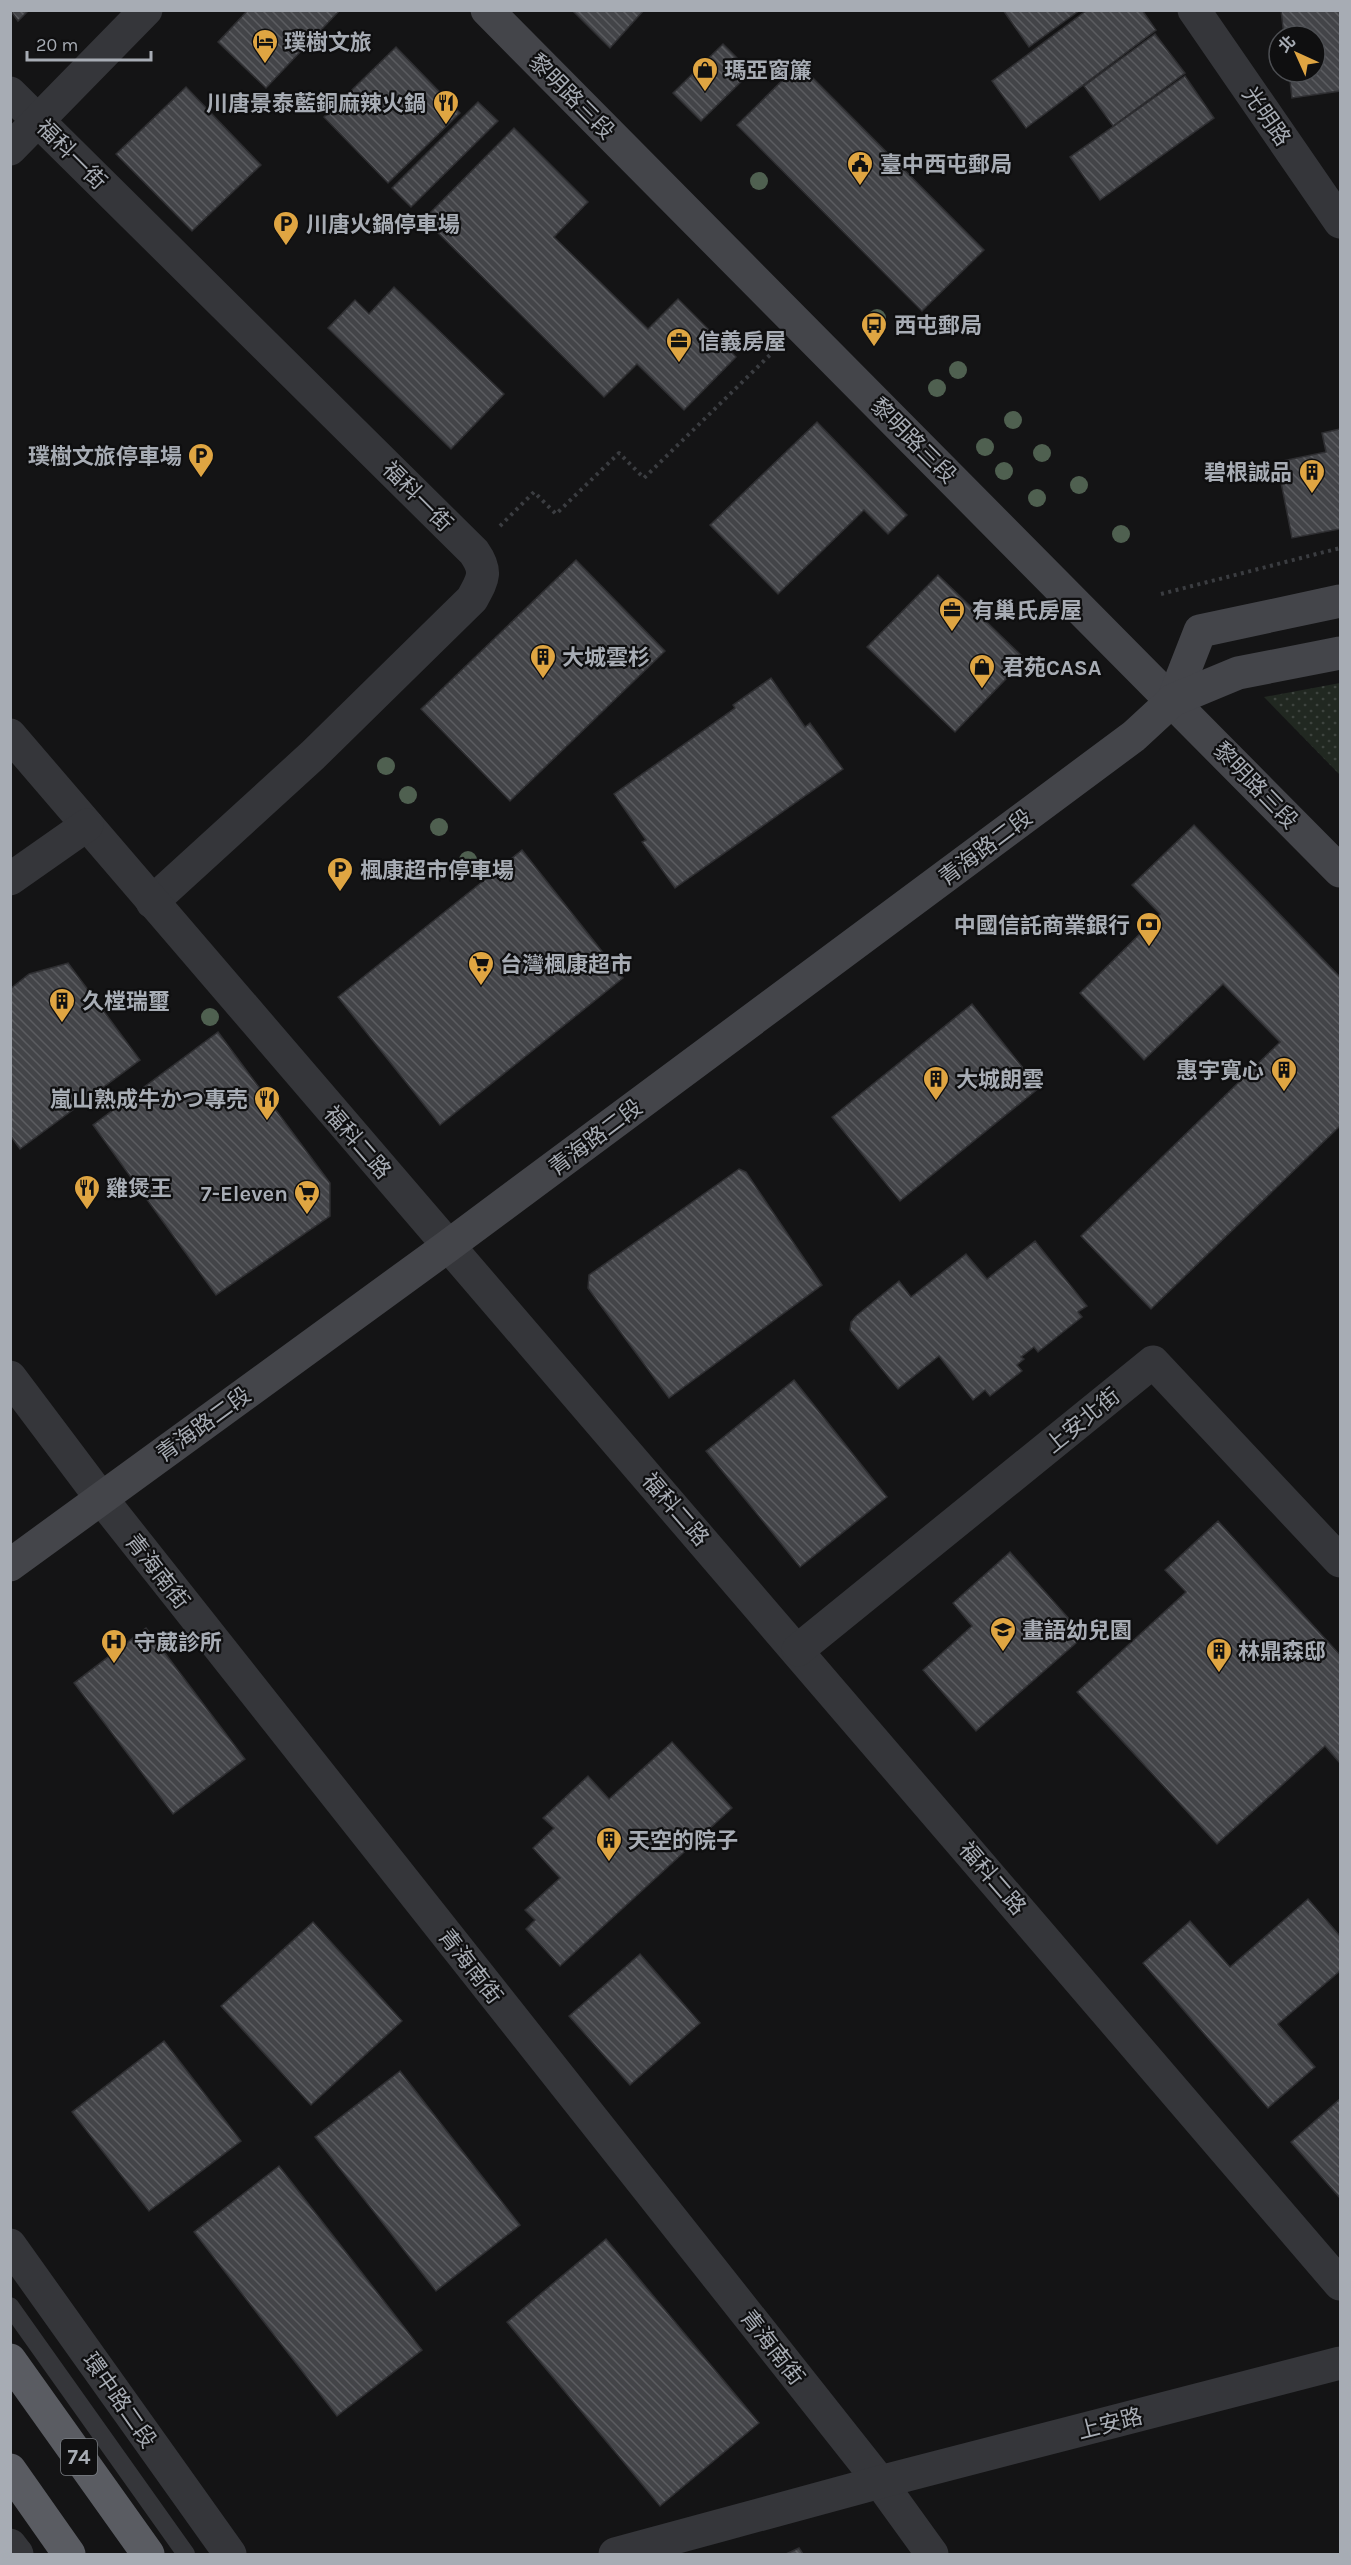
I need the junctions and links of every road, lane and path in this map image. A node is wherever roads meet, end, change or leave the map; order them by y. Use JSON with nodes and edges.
{"nodes":[{"id":1,"x":146,"y":10,"type":"edge"},
{"id":2,"x":487,"y":10,"type":"edge"},
{"id":3,"x":1194,"y":10,"type":"edge"},
{"id":4,"x":10,"y":93,"type":"edge"},
{"id":5,"x":38,"y":121,"type":"junction"},
{"id":6,"x":10,"y":148,"type":"edge"},
{"id":7,"x":1341,"y":222,"type":"edge"},
{"id":8,"x":801,"y":326,"type":"junction"},
{"id":9,"x":1341,"y":548,"type":"edge"},
{"id":10,"x":474,"y":552,"type":"junction"},
{"id":11,"x":1161,"y":594,"type":"dead end"},
{"id":12,"x":1341,"y":601,"type":"edge"},
{"id":13,"x":1341,"y":653,"type":"edge"},
{"id":14,"x":1173,"y":700,"type":"junction"},
{"id":15,"x":10,"y":735,"type":"edge"},
{"id":16,"x":87,"y":825,"type":"junction"},
{"id":17,"x":1341,"y":871,"type":"edge"},
{"id":18,"x":10,"y":879,"type":"edge"},
{"id":19,"x":152,"y":902,"type":"junction"},
{"id":20,"x":448,"y":1246,"type":"junction"},
{"id":21,"x":10,"y":1377,"type":"edge"},
{"id":22,"x":101,"y":1498,"type":"junction"},
{"id":23,"x":1341,"y":1561,"type":"edge"},
{"id":24,"x":10,"y":1565,"type":"edge"},
{"id":25,"x":798,"y":1650,"type":"junction"},
{"id":26,"x":10,"y":2245,"type":"edge"},
{"id":27,"x":1341,"y":2284,"type":"edge"},
{"id":28,"x":10,"y":2306,"type":"edge"},
{"id":29,"x":10,"y":2360,"type":"edge"},
{"id":30,"x":1341,"y":2363,"type":"edge"},
{"id":31,"x":10,"y":2470,"type":"edge"},
{"id":32,"x":880,"y":2482,"type":"junction"},
{"id":33,"x":10,"y":2545,"type":"edge"},
{"id":34,"x":17,"y":2554,"type":"edge"},
{"id":35,"x":69,"y":2554,"type":"edge"},
{"id":36,"x":148,"y":2554,"type":"edge"},
{"id":37,"x":186,"y":2554,"type":"edge"},
{"id":38,"x":230,"y":2554,"type":"edge"},
{"id":39,"x":615,"y":2554,"type":"edge"},
{"id":40,"x":932,"y":2554,"type":"edge"}],
"edges":[{"from":1,"to":5,"type":"street"},
{"from":2,"to":8,"type":"main road","name":"黎明路三段"},
{"from":3,"to":7,"type":"street","name":"光明路"},
{"from":4,"to":5,"type":"street","name":"福科一街"},
{"from":5,"to":6,"type":"street"},
{"from":5,"to":10,"type":"street","name":"福科一街"},
{"from":8,"to":10,"type":"path"},
{"from":8,"to":14,"type":"main road","name":"黎明路三段"},
{"from":9,"to":11,"type":"path"},
{"from":10,"to":19,"type":"street","name":"福科一街"},
{"from":12,"to":14,"type":"main road","name":"青海路二段"},
{"from":13,"to":14,"type":"main road","name":"青海路二段"},
{"from":14,"to":17,"type":"main road","name":"黎明路三段"},
{"from":14,"to":20,"type":"main road","name":"青海路二段"},
{"from":15,"to":16,"type":"street","name":"福科二路"},
{"from":16,"to":18,"type":"street"},
{"from":16,"to":19,"type":"street","name":"福科二路"},
{"from":19,"to":20,"type":"street","name":"福科二路"},
{"from":20,"to":22,"type":"main road","name":"青海路二段"},
{"from":20,"to":25,"type":"street","name":"福科二路"},
{"from":21,"to":22,"type":"street","name":"青海南街"},
{"from":22,"to":24,"type":"main road","name":"青海路二段"},
{"from":22,"to":32,"type":"street","name":"青海南街"},
{"from":23,"to":25,"type":"street","name":"上安北街"},
{"from":25,"to":27,"type":"street","name":"福科二路"},
{"from":26,"to":38,"type":"street","name":"環中路二段"},
{"from":28,"to":37,"type":"lane"},
{"from":29,"to":36,"type":"highway","number":"74"},
{"from":30,"to":32,"type":"street","name":"上安路"},
{"from":31,"to":35,"type":"highway"},
{"from":32,"to":39,"type":"street","name":"上安路"},
{"from":32,"to":40,"type":"street","name":"青海南街"},
{"from":33,"to":34,"type":"street"}]}
